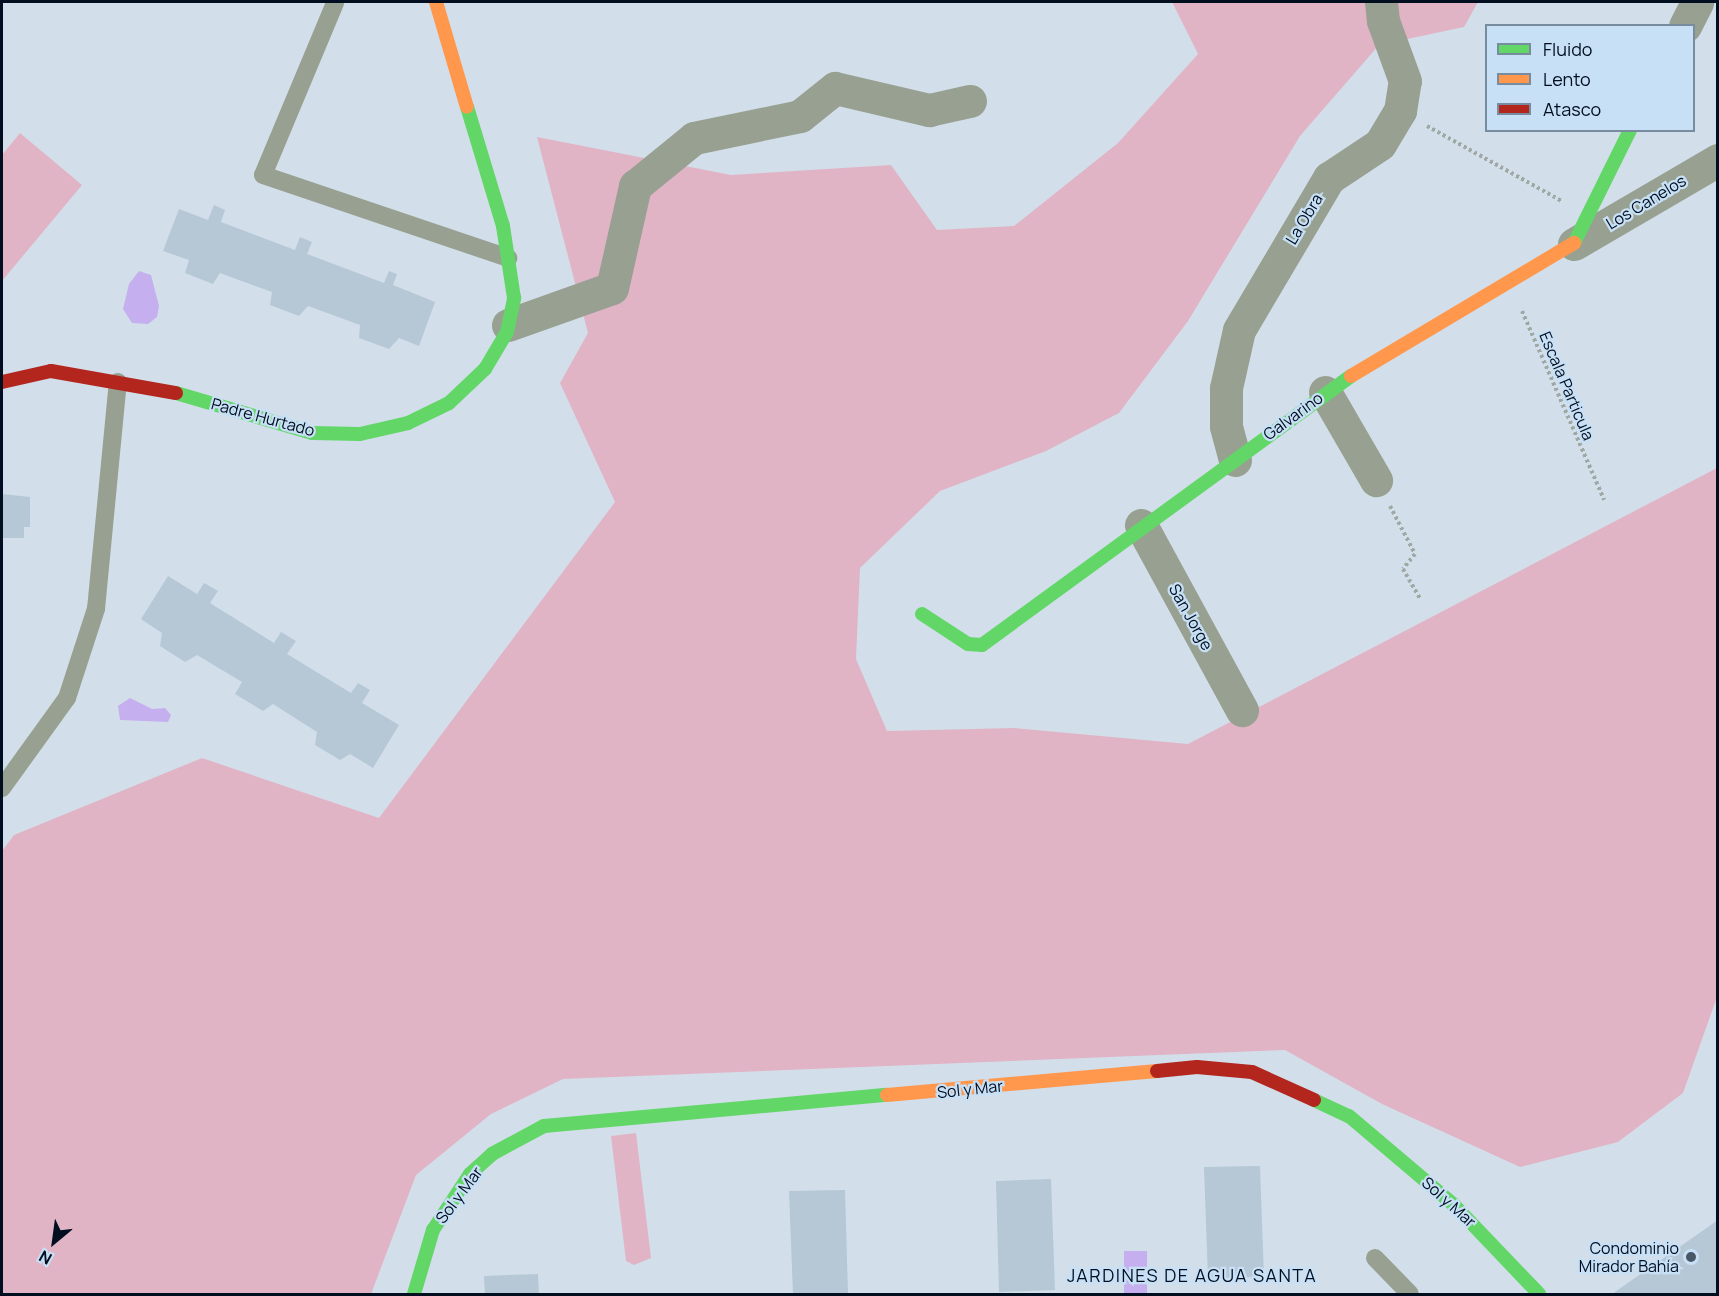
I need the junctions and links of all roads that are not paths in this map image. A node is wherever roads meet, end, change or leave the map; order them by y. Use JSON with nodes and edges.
{"nodes":[{"id":1,"x":436,"y":2,"type":"edge"},
{"id":2,"x":1381,"y":2,"type":"edge"},
{"id":3,"x":1697,"y":2,"type":"edge"},
{"id":4,"x":335,"y":3,"type":"edge"},
{"id":5,"x":1686,"y":24,"type":"edge"},
{"id":6,"x":970,"y":100,"type":"dead end"},
{"id":7,"x":1629,"y":132,"type":"edge"},
{"id":8,"x":1718,"y":160,"type":"edge"},
{"id":9,"x":1574,"y":244,"type":"junction"},
{"id":10,"x":508,"y":258,"type":"junction"},
{"id":11,"x":508,"y":325,"type":"junction"},
{"id":12,"x":2,"y":381,"type":"edge"},
{"id":13,"x":118,"y":382,"type":"junction"},
{"id":14,"x":1325,"y":392,"type":"junction"},
{"id":15,"x":1235,"y":460,"type":"junction"},
{"id":16,"x":1376,"y":480,"type":"road end"},
{"id":17,"x":1141,"y":525,"type":"junction"},
{"id":18,"x":922,"y":614,"type":"dead end"},
{"id":19,"x":1242,"y":710,"type":"dead end"},
{"id":20,"x":2,"y":789,"type":"edge"},
{"id":21,"x":1376,"y":1258,"type":"dead end"},
{"id":22,"x":414,"y":1294,"type":"edge"},
{"id":23,"x":1410,"y":1294,"type":"edge"},
{"id":24,"x":1539,"y":1294,"type":"edge"}],
"edges":[{"from":1,"to":10,"type":"street","name":"Padre Hurtado"},
{"from":2,"to":15,"type":"street","name":"La Obra"},
{"from":3,"to":5,"type":"street"},
{"from":4,"to":10,"type":"lane"},
{"from":6,"to":11,"type":"street"},
{"from":7,"to":9,"type":"street"},
{"from":8,"to":9,"type":"street","name":"Los Canelos"},
{"from":9,"to":14,"type":"street","name":"Galvarino"},
{"from":10,"to":11,"type":"street","name":"Padre Hurtado"},
{"from":11,"to":13,"type":"street","name":"Padre Hurtado"},
{"from":12,"to":13,"type":"street","name":"Padre Hurtado"},
{"from":13,"to":20,"type":"lane"},
{"from":14,"to":15,"type":"street","name":"Galvarino"},
{"from":14,"to":16,"type":"street"},
{"from":15,"to":17,"type":"street","name":"Galvarino"},
{"from":17,"to":18,"type":"street","name":"Galvarino"},
{"from":17,"to":19,"type":"street","name":"San Jorge"},
{"from":21,"to":23,"type":"lane"},
{"from":22,"to":24,"type":"street","name":"Sol y Mar"}]}
